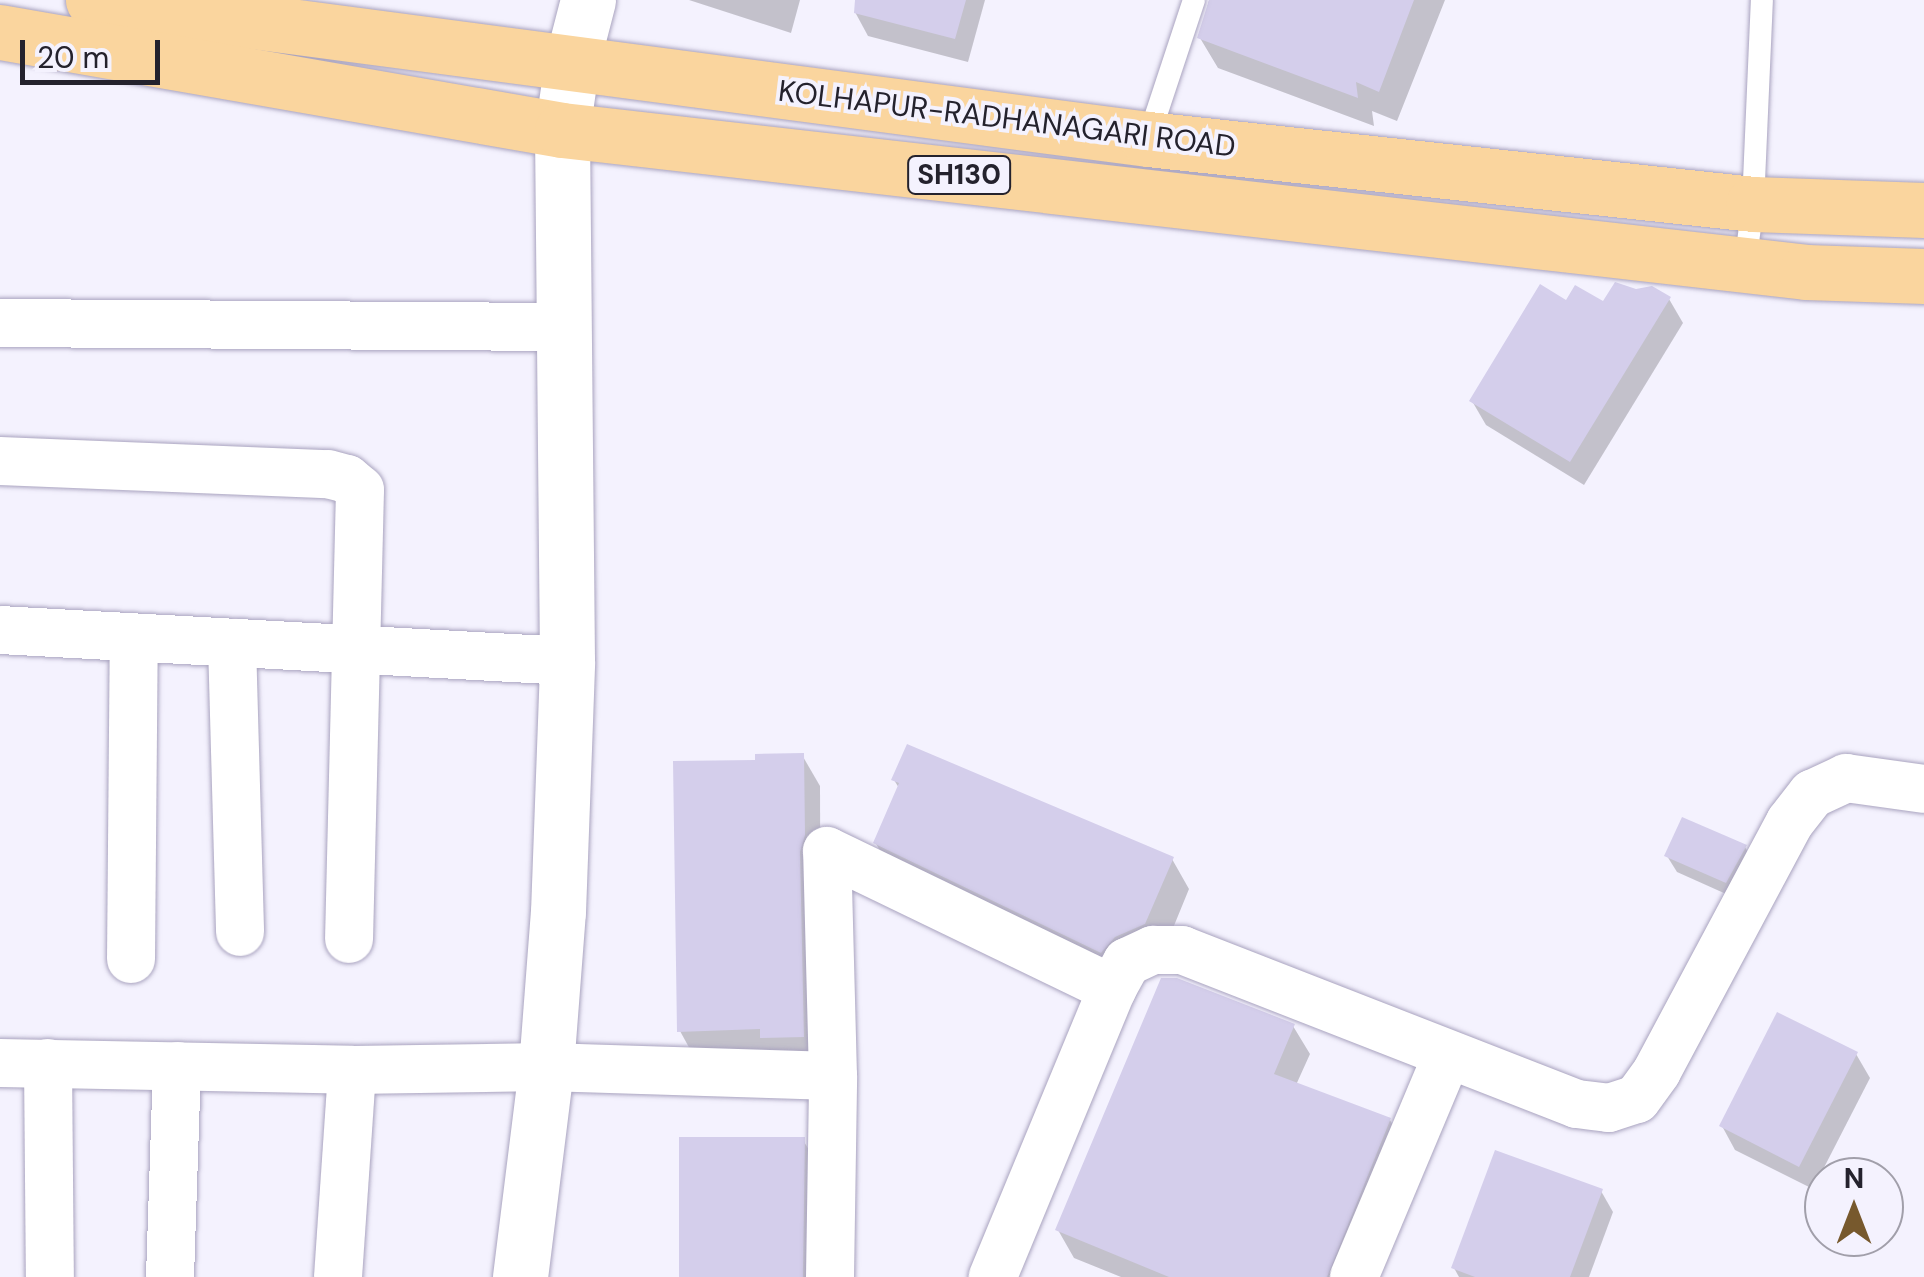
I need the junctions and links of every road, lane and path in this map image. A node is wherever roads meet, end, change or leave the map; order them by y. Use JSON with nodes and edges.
{"nodes":[{"id":1,"x":93,"y":0,"type":"edge"},
{"id":2,"x":588,"y":0,"type":"edge"},
{"id":3,"x":1194,"y":0,"type":"edge"},
{"id":4,"x":1762,"y":0,"type":"edge"},
{"id":5,"x":0,"y":32,"type":"edge"},
{"id":6,"x":572,"y":62,"type":"junction"},
{"id":7,"x":562,"y":130,"type":"junction"},
{"id":8,"x":1148,"y":138,"type":"junction"},
{"id":9,"x":1753,"y":204,"type":"junction"},
{"id":10,"x":1924,"y":210,"type":"edge"},
{"id":11,"x":1746,"y":265,"type":"junction"},
{"id":12,"x":1924,"y":276,"type":"edge"},
{"id":13,"x":0,"y":323,"type":"edge"},
{"id":14,"x":562,"y":328,"type":"junction"},
{"id":15,"x":0,"y":462,"type":"edge"},
{"id":16,"x":0,"y":630,"type":"edge"},
{"id":17,"x":134,"y":640,"type":"junction"},
{"id":18,"x":232,"y":644,"type":"junction"},
{"id":19,"x":354,"y":648,"type":"junction"},
{"id":20,"x":567,"y":661,"type":"junction"},
{"id":21,"x":1924,"y":789,"type":"edge"},
{"id":22,"x":240,"y":932,"type":"dead end"},
{"id":23,"x":349,"y":939,"type":"dead end"},
{"id":24,"x":130,"y":959,"type":"dead end"},
{"id":25,"x":1112,"y":989,"type":"junction"},
{"id":26,"x":1447,"y":1056,"type":"junction"},
{"id":27,"x":0,"y":1062,"type":"edge"},
{"id":28,"x":48,"y":1064,"type":"junction"},
{"id":29,"x":178,"y":1066,"type":"junction"},
{"id":30,"x":546,"y":1067,"type":"junction"},
{"id":31,"x":352,"y":1070,"type":"junction"},
{"id":32,"x":832,"y":1076,"type":"junction"},
{"id":33,"x":50,"y":1277,"type":"edge"},
{"id":34,"x":170,"y":1277,"type":"edge"},
{"id":35,"x":338,"y":1277,"type":"edge"},
{"id":36,"x":520,"y":1277,"type":"edge"},
{"id":37,"x":830,"y":1277,"type":"edge"},
{"id":38,"x":993,"y":1277,"type":"edge"},
{"id":39,"x":1354,"y":1277,"type":"edge"}],
"edges":[{"from":1,"to":6,"type":"main road","name":"KOLHAPUR-RADHANAGARI ROAD"},
{"from":2,"to":6,"type":"street"},
{"from":3,"to":8,"type":"lane"},
{"from":4,"to":9,"type":"lane"},
{"from":5,"to":7,"type":"main road","number":"SH130"},
{"from":6,"to":7,"type":"street"},
{"from":6,"to":8,"type":"main road","name":"KOLHAPUR-RADHANAGARI ROAD"},
{"from":7,"to":11,"type":"main road","number":"SH130"},
{"from":7,"to":14,"type":"street"},
{"from":8,"to":9,"type":"main road","name":"KOLHAPUR-RADHANAGARI ROAD"},
{"from":9,"to":10,"type":"main road","name":"KOLHAPUR-RADHANAGARI ROAD"},
{"from":9,"to":11,"type":"lane"},
{"from":11,"to":12,"type":"main road","number":"SH130"},
{"from":13,"to":14,"type":"street"},
{"from":14,"to":20,"type":"street"},
{"from":15,"to":19,"type":"street"},
{"from":16,"to":17,"type":"street"},
{"from":17,"to":18,"type":"street"},
{"from":17,"to":24,"type":"street"},
{"from":18,"to":19,"type":"street"},
{"from":18,"to":22,"type":"street"},
{"from":19,"to":20,"type":"street"},
{"from":19,"to":23,"type":"street"},
{"from":20,"to":30,"type":"street"},
{"from":21,"to":26,"type":"street"},
{"from":25,"to":26,"type":"street"},
{"from":25,"to":32,"type":"street"},
{"from":25,"to":38,"type":"street"},
{"from":26,"to":39,"type":"street"},
{"from":27,"to":28,"type":"street"},
{"from":28,"to":29,"type":"street"},
{"from":28,"to":33,"type":"street"},
{"from":29,"to":31,"type":"street"},
{"from":29,"to":34,"type":"street"},
{"from":30,"to":31,"type":"street"},
{"from":30,"to":32,"type":"street"},
{"from":30,"to":36,"type":"street"},
{"from":31,"to":35,"type":"street"},
{"from":32,"to":37,"type":"street"}]}
